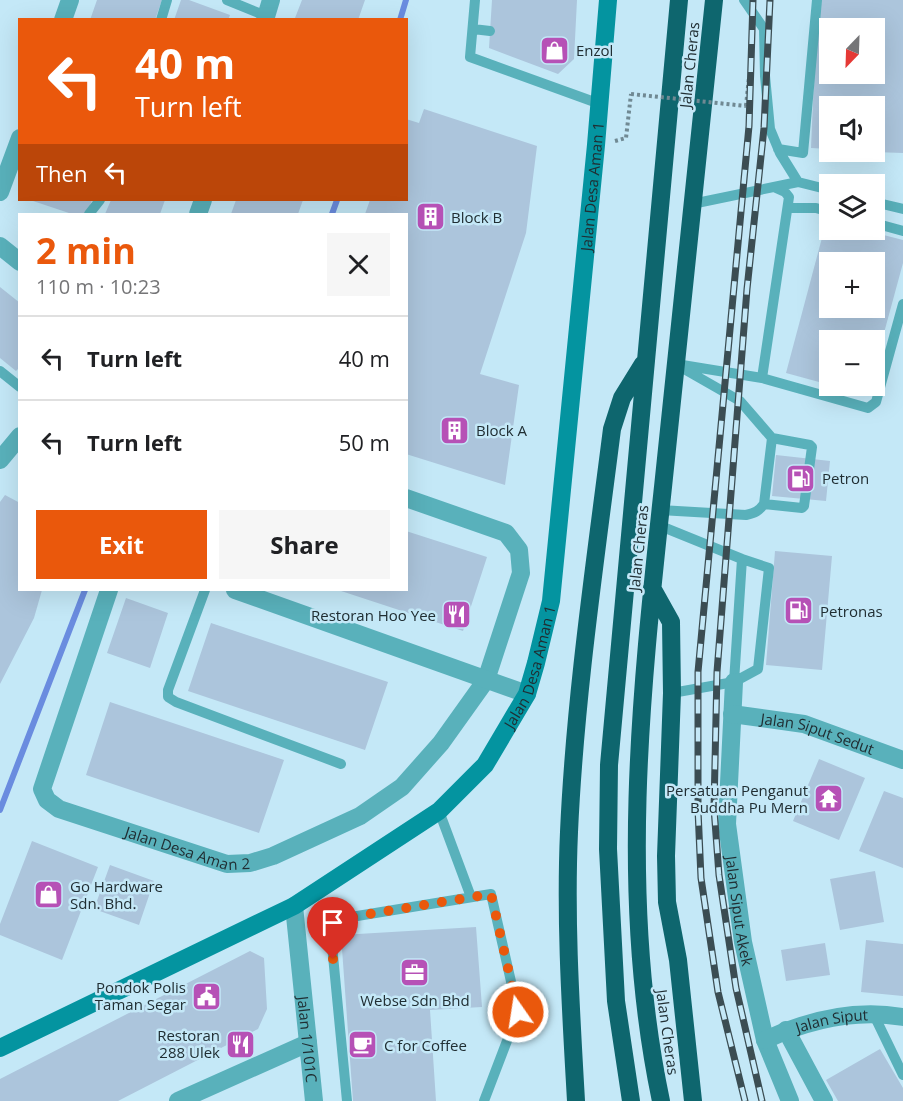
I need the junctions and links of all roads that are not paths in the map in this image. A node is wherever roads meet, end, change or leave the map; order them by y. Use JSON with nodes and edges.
{"nodes":[{"id":1,"x":70,"y":0,"type":"edge"},
{"id":2,"x":167,"y":0,"type":"edge"},
{"id":3,"x":227,"y":0,"type":"edge"},
{"id":4,"x":475,"y":0,"type":"edge"},
{"id":5,"x":608,"y":0,"type":"edge"},
{"id":6,"x":679,"y":0,"type":"edge"},
{"id":7,"x":714,"y":0,"type":"edge"},
{"id":8,"x":744,"y":0,"type":"edge"},
{"id":9,"x":817,"y":0,"type":"edge"},
{"id":10,"x":268,"y":12,"type":"edge"},
{"id":11,"x":64,"y":18,"type":"edge"},
{"id":12,"x":162,"y":18,"type":"edge"},
{"id":13,"x":473,"y":29,"type":"junction"},
{"id":14,"x":490,"y":31,"type":"dead end"},
{"id":15,"x":600,"y":104,"type":"junction"},
{"id":16,"x":18,"y":143,"type":"edge"},
{"id":17,"x":778,"y":149,"type":"junction"},
{"id":18,"x":798,"y":183,"type":"junction"},
{"id":19,"x":776,"y":188,"type":"junction"},
{"id":20,"x":819,"y":188,"type":"edge"},
{"id":21,"x":0,"y":192,"type":"edge"},
{"id":22,"x":99,"y":201,"type":"edge"},
{"id":23,"x":692,"y":204,"type":"junction"},
{"id":24,"x":885,"y":204,"type":"edge"},
{"id":25,"x":788,"y":208,"type":"junction"},
{"id":26,"x":819,"y":209,"type":"edge"},
{"id":27,"x":903,"y":209,"type":"edge"},
{"id":28,"x":90,"y":213,"type":"edge"},
{"id":29,"x":885,"y":226,"type":"edge"},
{"id":30,"x":903,"y":231,"type":"edge"},
{"id":31,"x":0,"y":246,"type":"edge"},
{"id":32,"x":18,"y":260,"type":"edge"},
{"id":33,"x":903,"y":304,"type":"edge"},
{"id":34,"x":646,"y":360,"type":"junction"},
{"id":35,"x":676,"y":364,"type":"junction"},
{"id":36,"x":0,"y":371,"type":"edge"},
{"id":37,"x":762,"y":378,"type":"junction"},
{"id":38,"x":18,"y":385,"type":"edge"},
{"id":39,"x":18,"y":438,"type":"edge"},
{"id":40,"x":772,"y":438,"type":"junction"},
{"id":41,"x":0,"y":459,"type":"edge"},
{"id":42,"x":408,"y":499,"type":"edge"},
{"id":43,"x":764,"y":504,"type":"junction"},
{"id":44,"x":659,"y":518,"type":"junction"},
{"id":45,"x":742,"y":560,"type":"junction"},
{"id":46,"x":652,"y":588,"type":"junction"},
{"id":47,"x":108,"y":591,"type":"edge"},
{"id":48,"x":204,"y":591,"type":"edge"},
{"id":49,"x":238,"y":591,"type":"edge"},
{"id":50,"x":486,"y":680,"type":"junction"},
{"id":51,"x":734,"y":682,"type":"junction"},
{"id":52,"x":672,"y":693,"type":"junction"},
{"id":53,"x":527,"y":694,"type":"junction"},
{"id":54,"x":732,"y":714,"type":"junction"},
{"id":55,"x":903,"y":760,"type":"edge"},
{"id":56,"x":341,"y":764,"type":"dead end"},
{"id":57,"x":439,"y":811,"type":"junction"},
{"id":58,"x":471,"y":897,"type":"junction"},
{"id":59,"x":294,"y":906,"type":"junction"},
{"id":60,"x":874,"y":1015,"type":"junction"},
{"id":61,"x":903,"y":1017,"type":"edge"},
{"id":62,"x":786,"y":1030,"type":"junction"},
{"id":63,"x":572,"y":1036,"type":"junction"},
{"id":64,"x":765,"y":1040,"type":"junction"},
{"id":65,"x":308,"y":1043,"type":"junction"},
{"id":66,"x":0,"y":1048,"type":"edge"},
{"id":67,"x":688,"y":1055,"type":"junction"},
{"id":68,"x":903,"y":1075,"type":"edge"},
{"id":69,"x":189,"y":1098,"type":"edge"},
{"id":70,"x":314,"y":1101,"type":"edge"},
{"id":71,"x":347,"y":1101,"type":"edge"},
{"id":72,"x":484,"y":1101,"type":"edge"},
{"id":73,"x":569,"y":1101,"type":"edge"},
{"id":74,"x":576,"y":1101,"type":"edge"},
{"id":75,"x":631,"y":1101,"type":"edge"},
{"id":76,"x":661,"y":1101,"type":"edge"},
{"id":77,"x":693,"y":1101,"type":"edge"},
{"id":78,"x":706,"y":1101,"type":"edge"},
{"id":79,"x":790,"y":1101,"type":"edge"},
{"id":80,"x":824,"y":1101,"type":"edge"}],
"edges":[{"from":1,"to":11,"type":"street"},
{"from":2,"to":12,"type":"lane"},
{"from":3,"to":10,"type":"lane"},
{"from":4,"to":13,"type":"lane"},
{"from":5,"to":15,"type":"street","name":"Jalan Desa Aman 1"},
{"from":6,"to":34,"type":"highway","name":"Jalan Cheras"},
{"from":7,"to":23,"type":"highway","name":"Jalan Cheras"},
{"from":8,"to":17,"type":"lane"},
{"from":9,"to":17,"type":"lane"},
{"from":13,"to":14,"type":"lane"},
{"from":13,"to":15,"type":"lane"},
{"from":15,"to":53,"type":"street","name":"Jalan Desa Aman 1"},
{"from":16,"to":21,"type":"street"},
{"from":17,"to":18,"type":"lane"},
{"from":18,"to":19,"type":"lane"},
{"from":18,"to":20,"type":"lane"},
{"from":19,"to":23,"type":"lane"},
{"from":19,"to":25,"type":"lane"},
{"from":22,"to":28,"type":"lane"},
{"from":23,"to":35,"type":"highway","name":"Jalan Cheras"},
{"from":24,"to":27,"type":"lane"},
{"from":25,"to":26,"type":"lane"},
{"from":25,"to":37,"type":"lane"},
{"from":29,"to":30,"type":"lane"},
{"from":31,"to":32,"type":"street"},
{"from":33,"to":37,"type":"lane"},
{"from":34,"to":63,"type":"highway"},
{"from":34,"to":75,"type":"highway","name":"Jalan Cheras"},
{"from":35,"to":37,"type":"lane"},
{"from":35,"to":40,"type":"lane"},
{"from":35,"to":44,"type":"highway","name":"Jalan Cheras"},
{"from":36,"to":38,"type":"lane"},
{"from":39,"to":41,"type":"street"},
{"from":40,"to":43,"type":"lane"},
{"from":40,"to":43,"type":"lane"},
{"from":42,"to":50,"type":"street"},
{"from":43,"to":44,"type":"lane"},
{"from":44,"to":45,"type":"lane"},
{"from":44,"to":46,"type":"highway","name":"Jalan Cheras"},
{"from":45,"to":51,"type":"lane"},
{"from":45,"to":51,"type":"lane"},
{"from":46,"to":52,"type":"highway"},
{"from":46,"to":76,"type":"highway","name":"Jalan Cheras"},
{"from":47,"to":50,"type":"street","name":"Jalan Desa Aman 2"},
{"from":48,"to":56,"type":"lane"},
{"from":49,"to":50,"type":"street"},
{"from":50,"to":53,"type":"street"},
{"from":51,"to":52,"type":"lane"},
{"from":51,"to":54,"type":"street","name":"Jalan Siput Akek"},
{"from":52,"to":67,"type":"highway"},
{"from":53,"to":57,"type":"street","name":"Jalan Desa Aman 1"},
{"from":54,"to":55,"type":"street","name":"Jalan Siput Sedut"},
{"from":54,"to":64,"type":"street","name":"Jalan Siput Akek"},
{"from":57,"to":58,"type":"lane"},
{"from":57,"to":59,"type":"street","name":"Jalan Desa Aman 1"},
{"from":58,"to":71,"type":"lane"},
{"from":58,"to":72,"type":"lane"},
{"from":59,"to":65,"type":"street","name":"Jalan 1/101C"},
{"from":59,"to":66,"type":"street","name":"Jalan Desa Aman 1"},
{"from":60,"to":61,"type":"street","name":"Jalan Siput"},
{"from":60,"to":62,"type":"street","name":"Jalan Siput"},
{"from":60,"to":68,"type":"lane"},
{"from":62,"to":64,"type":"street","name":"Jalan Siput"},
{"from":62,"to":80,"type":"street"},
{"from":63,"to":73,"type":"highway"},
{"from":63,"to":74,"type":"highway"},
{"from":64,"to":79,"type":"street","name":"Jalan Siput Akek"},
{"from":65,"to":69,"type":"street"},
{"from":65,"to":70,"type":"street","name":"Jalan 1/101C"},
{"from":67,"to":77,"type":"highway"},
{"from":67,"to":78,"type":"highway"}]}
